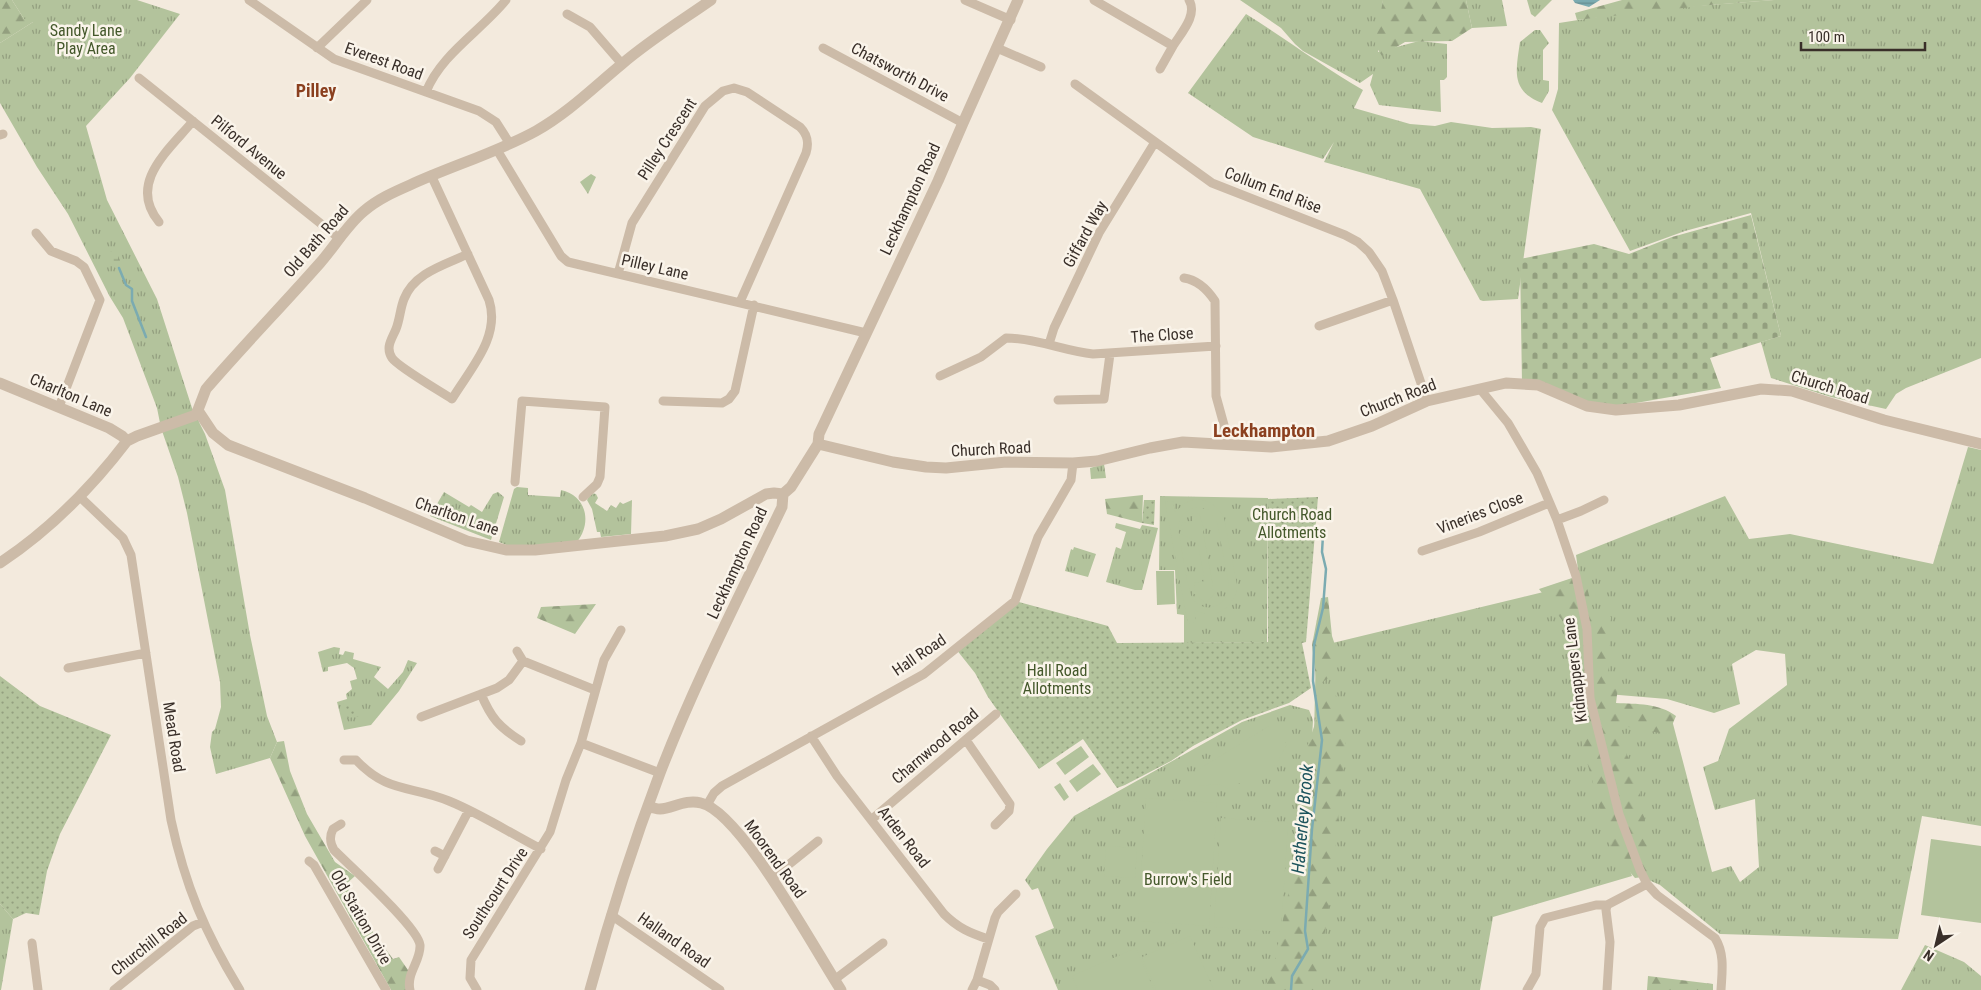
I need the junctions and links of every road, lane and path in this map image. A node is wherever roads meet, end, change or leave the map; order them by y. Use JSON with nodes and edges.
{"nodes":[{"id":1,"x":249,"y":0,"type":"edge"},
{"id":2,"x":367,"y":0,"type":"edge"},
{"id":3,"x":506,"y":0,"type":"edge"},
{"id":4,"x":711,"y":0,"type":"edge"},
{"id":5,"x":966,"y":0,"type":"edge"},
{"id":6,"x":1018,"y":0,"type":"edge"},
{"id":7,"x":1094,"y":0,"type":"edge"},
{"id":8,"x":1189,"y":0,"type":"edge"},
{"id":9,"x":567,"y":14,"type":"dead end"},
{"id":10,"x":1010,"y":20,"type":"junction"},
{"id":11,"x":1173,"y":46,"type":"junction"},
{"id":12,"x":318,"y":48,"type":"junction"},
{"id":13,"x":823,"y":48,"type":"dead end"},
{"id":14,"x":997,"y":48,"type":"junction"},
{"id":15,"x":622,"y":64,"type":"junction"},
{"id":16,"x":1041,"y":67,"type":"dead end"},
{"id":17,"x":1160,"y":69,"type":"dead end"},
{"id":18,"x":139,"y":78,"type":"dead end"},
{"id":19,"x":1075,"y":84,"type":"dead end"},
{"id":20,"x":426,"y":92,"type":"junction"},
{"id":21,"x":193,"y":121,"type":"junction"},
{"id":22,"x":962,"y":123,"type":"junction"},
{"id":23,"x":1155,"y":142,"type":"junction"},
{"id":24,"x":510,"y":144,"type":"junction"},
{"id":25,"x":497,"y":150,"type":"junction"},
{"id":26,"x":431,"y":175,"type":"junction"},
{"id":27,"x":159,"y":222,"type":"dead end"},
{"id":28,"x":36,"y":233,"type":"dead end"},
{"id":29,"x":340,"y":239,"type":"junction"},
{"id":30,"x":468,"y":254,"type":"junction"},
{"id":31,"x":618,"y":274,"type":"junction"},
{"id":32,"x":1184,"y":278,"type":"dead end"},
{"id":33,"x":1393,"y":300,"type":"junction"},
{"id":34,"x":740,"y":302,"type":"junction"},
{"id":35,"x":754,"y":305,"type":"junction"},
{"id":36,"x":1319,"y":326,"type":"dead end"},
{"id":37,"x":866,"y":333,"type":"junction"},
{"id":38,"x":1049,"y":344,"type":"junction"},
{"id":39,"x":1216,"y":346,"type":"junction"},
{"id":40,"x":1110,"y":354,"type":"junction"},
{"id":41,"x":940,"y":376,"type":"dead end"},
{"id":42,"x":0,"y":383,"type":"edge"},
{"id":43,"x":1480,"y":389,"type":"junction"},
{"id":44,"x":1058,"y":400,"type":"dead end"},
{"id":45,"x":663,"y":401,"type":"dead end"},
{"id":46,"x":1427,"y":402,"type":"junction"},
{"id":47,"x":59,"y":407,"type":"junction"},
{"id":48,"x":199,"y":412,"type":"junction"},
{"id":49,"x":128,"y":441,"type":"junction"},
{"id":50,"x":818,"y":444,"type":"junction"},
{"id":51,"x":1224,"y":444,"type":"junction"},
{"id":52,"x":1981,"y":444,"type":"edge"},
{"id":53,"x":1073,"y":463,"type":"junction"},
{"id":54,"x":515,"y":482,"type":"dead end"},
{"id":55,"x":783,"y":494,"type":"junction"},
{"id":56,"x":80,"y":496,"type":"junction"},
{"id":57,"x":583,"y":497,"type":"dead end"},
{"id":58,"x":1604,"y":500,"type":"dead end"},
{"id":59,"x":1549,"y":502,"type":"junction"},
{"id":60,"x":1557,"y":520,"type":"junction"},
{"id":61,"x":1422,"y":551,"type":"dead end"},
{"id":62,"x":0,"y":563,"type":"edge"},
{"id":63,"x":621,"y":630,"type":"dead end"},
{"id":64,"x":517,"y":651,"type":"dead end"},
{"id":65,"x":146,"y":653,"type":"junction"},
{"id":66,"x":523,"y":661,"type":"junction"},
{"id":67,"x":68,"y":668,"type":"dead end"},
{"id":68,"x":595,"y":690,"type":"junction"},
{"id":69,"x":481,"y":694,"type":"junction"},
{"id":70,"x":996,"y":714,"type":"dead end"},
{"id":71,"x":421,"y":717,"type":"dead end"},
{"id":72,"x":811,"y":736,"type":"junction"},
{"id":73,"x":966,"y":740,"type":"junction"},
{"id":74,"x":521,"y":741,"type":"dead end"},
{"id":75,"x":581,"y":743,"type":"junction"},
{"id":76,"x":344,"y":760,"type":"dead end"},
{"id":77,"x":660,"y":773,"type":"junction"},
{"id":78,"x":707,"y":805,"type":"junction"},
{"id":79,"x":648,"y":806,"type":"junction"},
{"id":80,"x":469,"y":810,"type":"junction"},
{"id":81,"x":871,"y":820,"type":"junction"},
{"id":82,"x":341,"y":824,"type":"dead end"},
{"id":83,"x":995,"y":825,"type":"dead end"},
{"id":84,"x":818,"y":840,"type":"dead end"},
{"id":85,"x":540,"y":849,"type":"junction"},
{"id":86,"x":435,"y":851,"type":"dead end"},
{"id":87,"x":445,"y":856,"type":"junction"},
{"id":88,"x":309,"y":861,"type":"dead end"},
{"id":89,"x":438,"y":869,"type":"dead end"},
{"id":90,"x":772,"y":878,"type":"junction"},
{"id":91,"x":1648,"y":884,"type":"junction"},
{"id":92,"x":1016,"y":894,"type":"dead end"},
{"id":93,"x":1607,"y":904,"type":"junction"},
{"id":94,"x":611,"y":915,"type":"junction"},
{"id":95,"x":203,"y":922,"type":"junction"},
{"id":96,"x":988,"y":939,"type":"junction"},
{"id":97,"x":32,"y":943,"type":"dead end"},
{"id":98,"x":883,"y":943,"type":"dead end"},
{"id":99,"x":977,"y":980,"type":"junction"},
{"id":100,"x":838,"y":985,"type":"edge"},
{"id":101,"x":38,"y":990,"type":"edge"},
{"id":102,"x":114,"y":990,"type":"edge"},
{"id":103,"x":240,"y":990,"type":"edge"},
{"id":104,"x":386,"y":990,"type":"edge"},
{"id":105,"x":410,"y":990,"type":"edge"},
{"id":106,"x":477,"y":990,"type":"edge"},
{"id":107,"x":590,"y":990,"type":"edge"},
{"id":108,"x":720,"y":990,"type":"edge"},
{"id":109,"x":972,"y":990,"type":"edge"},
{"id":110,"x":995,"y":990,"type":"edge"},
{"id":111,"x":1527,"y":990,"type":"edge"},
{"id":112,"x":1607,"y":990,"type":"edge"},
{"id":113,"x":1721,"y":990,"type":"edge"}],
"edges":[{"from":1,"to":12,"type":"street","name":"Everest Road"},
{"from":2,"to":12,"type":"street"},
{"from":3,"to":20,"type":"street"},
{"from":4,"to":15,"type":"street","name":"Old Bath Road"},
{"from":5,"to":10,"type":"street"},
{"from":6,"to":10,"type":"street","name":"Leckhampton Road"},
{"from":7,"to":11,"type":"street"},
{"from":8,"to":11,"type":"street"},
{"from":9,"to":15,"type":"street"},
{"from":10,"to":14,"type":"street","name":"Leckhampton Road"},
{"from":11,"to":17,"type":"street"},
{"from":12,"to":20,"type":"street","name":"Everest Road"},
{"from":13,"to":22,"type":"street","name":"Chatsworth Drive"},
{"from":14,"to":16,"type":"street"},
{"from":14,"to":22,"type":"street","name":"Leckhampton Road"},
{"from":15,"to":24,"type":"street","name":"Old Bath Road"},
{"from":18,"to":21,"type":"street","name":"Pilford Avenue"},
{"from":19,"to":23,"type":"street","name":"Collum End Rise"},
{"from":20,"to":24,"type":"street","name":"Everest Road"},
{"from":21,"to":27,"type":"street"},
{"from":21,"to":29,"type":"street","name":"Pilford Avenue"},
{"from":22,"to":37,"type":"street","name":"Leckhampton Road"},
{"from":23,"to":33,"type":"street","name":"Collum End Rise"},
{"from":23,"to":38,"type":"street","name":"Giffard Way"},
{"from":24,"to":25,"type":"street","name":"Old Bath Road"},
{"from":25,"to":26,"type":"street","name":"Old Bath Road"},
{"from":25,"to":31,"type":"street","name":"Pilley Lane"},
{"from":26,"to":29,"type":"street","name":"Old Bath Road"},
{"from":26,"to":30,"type":"street"},
{"from":28,"to":47,"type":"street"},
{"from":29,"to":48,"type":"street","name":"Old Bath Road"},
{"from":30,"to":30,"type":"street"},
{"from":31,"to":34,"type":"street","name":"Pilley Lane"},
{"from":31,"to":34,"type":"street","name":"Pilley Crescent"},
{"from":32,"to":39,"type":"street","name":"The Close"},
{"from":33,"to":36,"type":"street"},
{"from":33,"to":46,"type":"street","name":"Collum End Rise"},
{"from":34,"to":35,"type":"street","name":"Pilley Lane"},
{"from":35,"to":37,"type":"street","name":"Pilley Lane"},
{"from":35,"to":45,"type":"street"},
{"from":37,"to":50,"type":"street","name":"Leckhampton Road"},
{"from":38,"to":40,"type":"street","name":"The Close"},
{"from":38,"to":41,"type":"street","name":"The Close"},
{"from":39,"to":40,"type":"street","name":"The Close"},
{"from":39,"to":51,"type":"street","name":"The Close"},
{"from":40,"to":44,"type":"street"},
{"from":42,"to":47,"type":"street","name":"Charlton Lane"},
{"from":43,"to":46,"type":"street","name":"Church Road"},
{"from":43,"to":52,"type":"street","name":"Church Road"},
{"from":43,"to":59,"type":"street","name":"Kidnappers Lane"},
{"from":46,"to":51,"type":"street","name":"Church Road"},
{"from":47,"to":49,"type":"street","name":"Charlton Lane"},
{"from":48,"to":49,"type":"street"},
{"from":48,"to":55,"type":"street","name":"Charlton Lane"},
{"from":49,"to":56,"type":"street"},
{"from":50,"to":53,"type":"street","name":"Church Road"},
{"from":50,"to":55,"type":"street","name":"Leckhampton Road"},
{"from":51,"to":53,"type":"street","name":"Church Road"},
{"from":53,"to":72,"type":"street","name":"Hall Road"},
{"from":54,"to":57,"type":"street"},
{"from":55,"to":77,"type":"street","name":"Leckhampton Road"},
{"from":56,"to":62,"type":"street"},
{"from":56,"to":65,"type":"street","name":"Mead Road"},
{"from":58,"to":60,"type":"street"},
{"from":59,"to":60,"type":"street","name":"Kidnappers Lane"},
{"from":59,"to":61,"type":"street","name":"Vineries Close"},
{"from":60,"to":91,"type":"street","name":"Kidnappers Lane"},
{"from":63,"to":68,"type":"street","name":"Southcourt Drive"},
{"from":64,"to":66,"type":"street"},
{"from":65,"to":67,"type":"street"},
{"from":65,"to":95,"type":"street","name":"Mead Road"},
{"from":66,"to":68,"type":"street"},
{"from":66,"to":69,"type":"street"},
{"from":68,"to":75,"type":"street","name":"Southcourt Drive"},
{"from":69,"to":71,"type":"street"},
{"from":69,"to":74,"type":"street"},
{"from":70,"to":73,"type":"street","name":"Charnwood Road"},
{"from":72,"to":78,"type":"street","name":"Hall Road"},
{"from":72,"to":81,"type":"street","name":"Arden Road"},
{"from":73,"to":81,"type":"street","name":"Charnwood Road"},
{"from":73,"to":83,"type":"street"},
{"from":75,"to":77,"type":"street"},
{"from":75,"to":85,"type":"street","name":"Southcourt Drive"},
{"from":76,"to":80,"type":"street"},
{"from":77,"to":79,"type":"street","name":"Leckhampton Road"},
{"from":78,"to":79,"type":"street"},
{"from":78,"to":90,"type":"street","name":"Moorend Road"},
{"from":79,"to":94,"type":"street","name":"Leckhampton Road"},
{"from":80,"to":85,"type":"street"},
{"from":80,"to":87,"type":"street"},
{"from":81,"to":96,"type":"street","name":"Arden Road"},
{"from":82,"to":105,"type":"street"},
{"from":84,"to":90,"type":"street"},
{"from":85,"to":106,"type":"street","name":"Southcourt Drive"},
{"from":86,"to":87,"type":"street"},
{"from":87,"to":89,"type":"street"},
{"from":88,"to":104,"type":"street","name":"Old Station Drive"},
{"from":90,"to":100,"type":"street","name":"Moorend Road"},
{"from":91,"to":93,"type":"street"},
{"from":91,"to":113,"type":"street","name":"Kidnappers Lane"},
{"from":92,"to":96,"type":"street"},
{"from":93,"to":111,"type":"street"},
{"from":93,"to":112,"type":"street"},
{"from":94,"to":107,"type":"street","name":"Leckhampton Road"},
{"from":94,"to":108,"type":"street","name":"Halland Road"},
{"from":95,"to":102,"type":"street","name":"Churchill Road"},
{"from":95,"to":103,"type":"street","name":"Mead Road"},
{"from":96,"to":99,"type":"street"},
{"from":97,"to":101,"type":"street"},
{"from":98,"to":100,"type":"street"},
{"from":99,"to":109,"type":"street"},
{"from":99,"to":110,"type":"street"}]}
